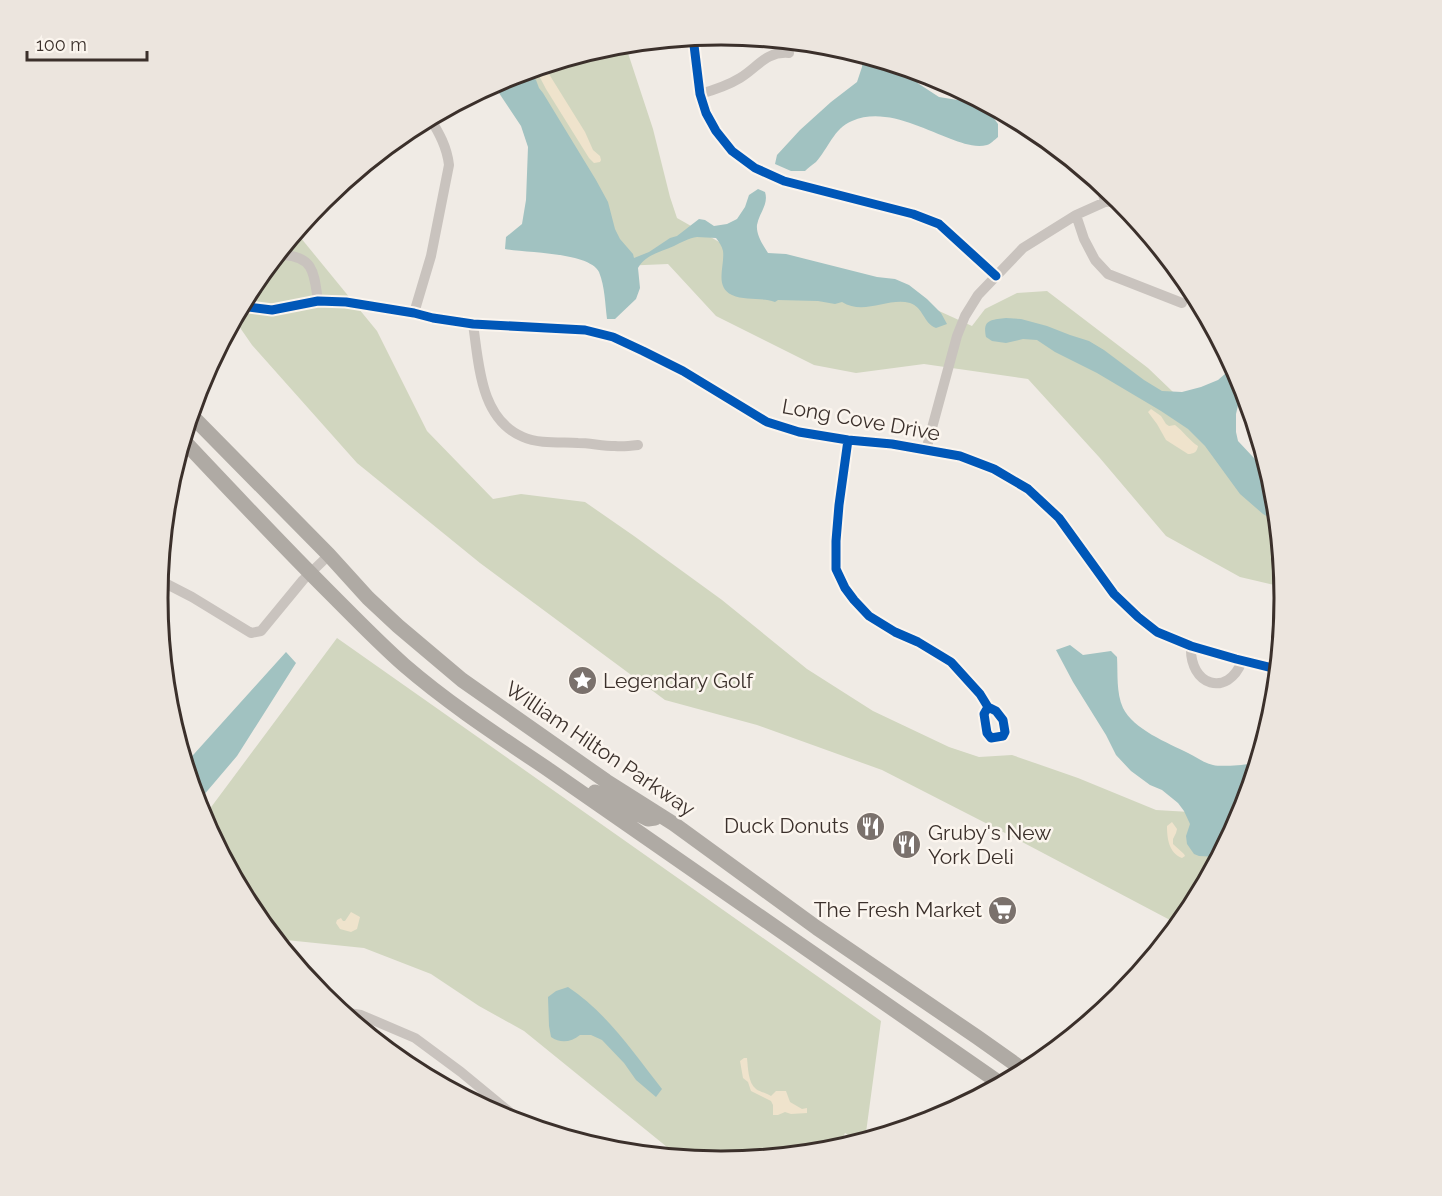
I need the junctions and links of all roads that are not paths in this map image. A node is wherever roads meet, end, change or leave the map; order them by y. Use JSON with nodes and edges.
{"nodes":[{"id":1,"x":694,"y":46,"type":"edge"},
{"id":2,"x":789,"y":53,"type":"dead end"},
{"id":3,"x":700,"y":94,"type":"junction"},
{"id":4,"x":434,"y":126,"type":"edge"},
{"id":5,"x":1105,"y":202,"type":"edge"},
{"id":6,"x":1076,"y":215,"type":"junction"},
{"id":7,"x":287,"y":255,"type":"edge"},
{"id":8,"x":996,"y":276,"type":"junction"},
{"id":9,"x":318,"y":301,"type":"junction"},
{"id":10,"x":1182,"y":303,"type":"dead end"},
{"id":11,"x":251,"y":307,"type":"edge"},
{"id":12,"x":414,"y":313,"type":"junction"},
{"id":13,"x":473,"y":324,"type":"junction"},
{"id":14,"x":197,"y":422,"type":"edge"},
{"id":15,"x":848,"y":440,"type":"junction"},
{"id":16,"x":638,"y":446,"type":"dead end"},
{"id":17,"x":189,"y":447,"type":"edge"},
{"id":18,"x":926,"y":450,"type":"junction"},
{"id":19,"x":329,"y":555,"type":"junction"},
{"id":20,"x":310,"y":573,"type":"junction"},
{"id":21,"x":168,"y":585,"type":"edge"},
{"id":22,"x":398,"y":626,"type":"junction"},
{"id":23,"x":1191,"y":646,"type":"junction"},
{"id":24,"x":1242,"y":661,"type":"junction"},
{"id":25,"x":1269,"y":667,"type":"edge"},
{"id":26,"x":988,"y":707,"type":"dead end"},
{"id":27,"x":549,"y":770,"type":"junction"},
{"id":28,"x":662,"y":817,"type":"junction"},
{"id":29,"x":356,"y":1014,"type":"edge"},
{"id":30,"x":1017,"y":1065,"type":"edge"},
{"id":31,"x":994,"y":1079,"type":"edge"},
{"id":32,"x":502,"y":1106,"type":"edge"}],
"edges":[{"from":1,"to":3,"type":"street"},
{"from":2,"to":3,"type":"street"},
{"from":3,"to":8,"type":"street"},
{"from":4,"to":12,"type":"street"},
{"from":5,"to":6,"type":"street"},
{"from":6,"to":8,"type":"street"},
{"from":6,"to":10,"type":"street"},
{"from":7,"to":9,"type":"street"},
{"from":8,"to":18,"type":"street"},
{"from":9,"to":11,"type":"street","name":"Long Cove Drive"},
{"from":9,"to":12,"type":"street","name":"Long Cove Drive"},
{"from":12,"to":13,"type":"street","name":"Long Cove Drive"},
{"from":13,"to":15,"type":"street","name":"Long Cove Drive"},
{"from":13,"to":16,"type":"street"},
{"from":14,"to":19,"type":"highway","name":"William Hilton Parkway"},
{"from":15,"to":18,"type":"street","name":"Long Cove Drive"},
{"from":15,"to":26,"type":"street"},
{"from":17,"to":20,"type":"highway"},
{"from":18,"to":23,"type":"street","name":"Long Cove Drive"},
{"from":19,"to":20,"type":"street"},
{"from":19,"to":22,"type":"highway","name":"William Hilton Parkway"},
{"from":20,"to":21,"type":"street"},
{"from":20,"to":22,"type":"highway"},
{"from":20,"to":27,"type":"highway"},
{"from":22,"to":28,"type":"highway","name":"William Hilton Parkway"},
{"from":23,"to":24,"type":"street","name":"Long Cove Drive"},
{"from":23,"to":24,"type":"street"},
{"from":24,"to":25,"type":"street","name":"Long Cove Drive"},
{"from":27,"to":28,"type":"highway"},
{"from":27,"to":31,"type":"highway"},
{"from":28,"to":30,"type":"highway","name":"William Hilton Parkway"},
{"from":29,"to":32,"type":"street"}]}
